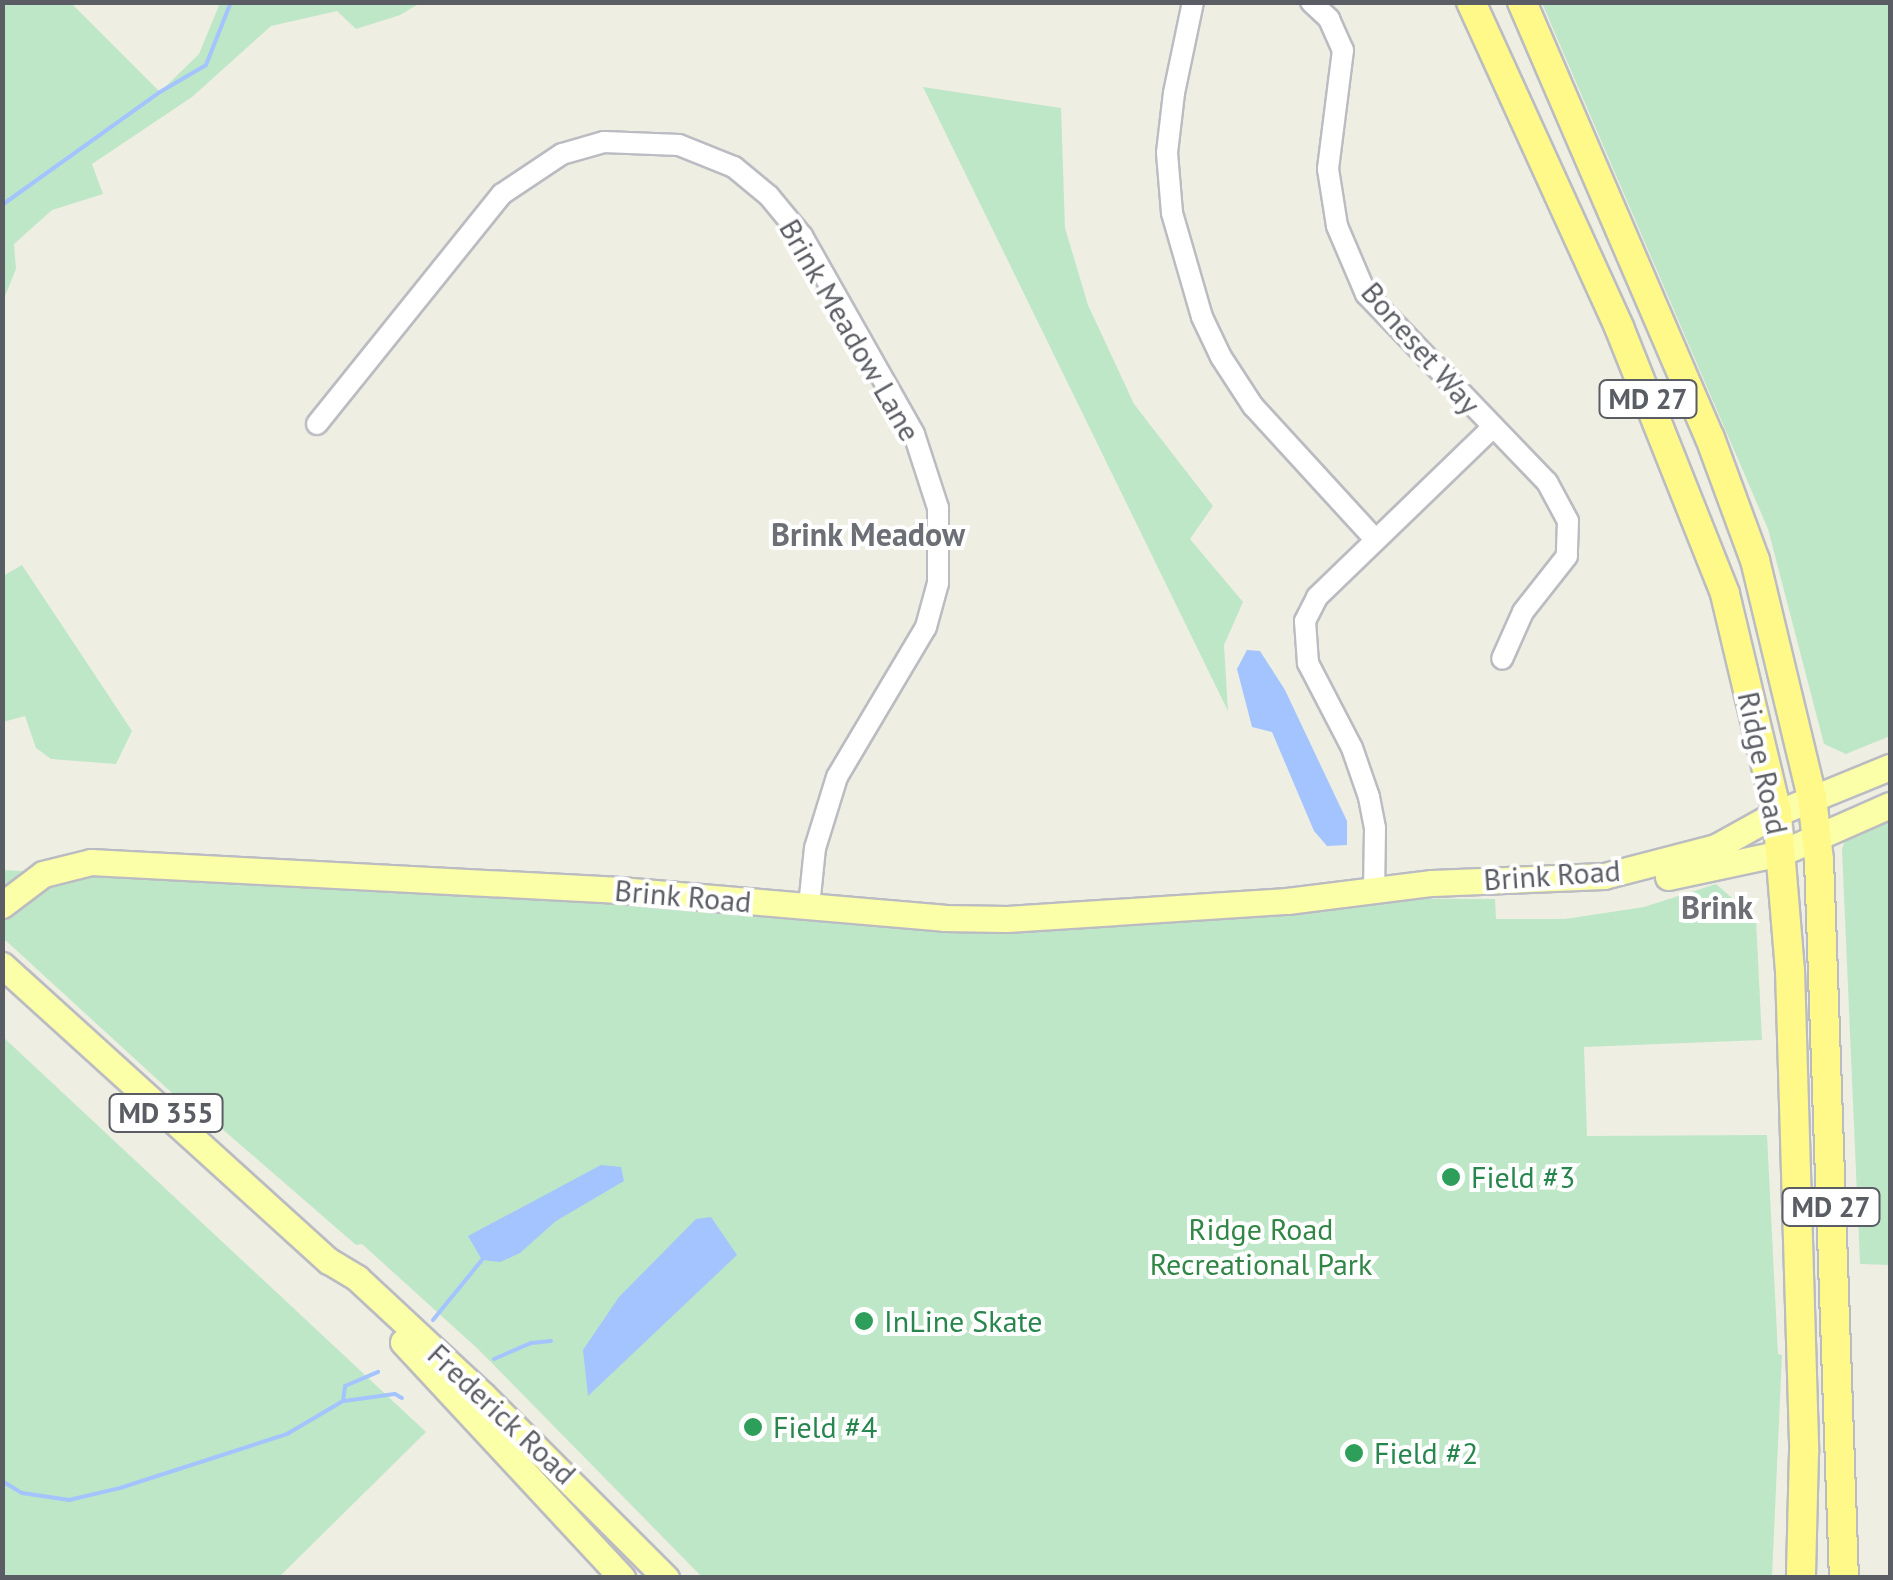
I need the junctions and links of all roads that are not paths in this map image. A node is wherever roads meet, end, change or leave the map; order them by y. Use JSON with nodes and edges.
{"nodes":[{"id":1,"x":1193,"y":2,"type":"edge"},
{"id":2,"x":1312,"y":2,"type":"edge"},
{"id":3,"x":1472,"y":2,"type":"edge"},
{"id":4,"x":1522,"y":2,"type":"edge"},
{"id":5,"x":317,"y":424,"type":"dead end"},
{"id":6,"x":1492,"y":428,"type":"junction"},
{"id":7,"x":1375,"y":540,"type":"junction"},
{"id":8,"x":1502,"y":659,"type":"dead end"},
{"id":9,"x":1890,"y":767,"type":"edge"},
{"id":10,"x":1812,"y":798,"type":"junction"},
{"id":11,"x":1890,"y":805,"type":"edge"},
{"id":12,"x":1777,"y":813,"type":"junction"},
{"id":13,"x":1817,"y":837,"type":"junction"},
{"id":14,"x":1780,"y":853,"type":"junction"},
{"id":15,"x":1374,"y":893,"type":"junction"},
{"id":16,"x":2,"y":904,"type":"edge"},
{"id":17,"x":809,"y":906,"type":"junction"},
{"id":18,"x":2,"y":964,"type":"edge"},
{"id":19,"x":329,"y":1261,"type":"junction"},
{"id":20,"x":622,"y":1578,"type":"edge"},
{"id":21,"x":666,"y":1578,"type":"edge"},
{"id":22,"x":1801,"y":1578,"type":"edge"},
{"id":23,"x":1844,"y":1578,"type":"edge"}],
"edges":[{"from":1,"to":7,"type":"street"},
{"from":2,"to":6,"type":"street","name":"Boneset Way"},
{"from":3,"to":12,"type":"highway","name":"Ridge Road","number":"MD 27"},
{"from":4,"to":10,"type":"highway","name":"Ridge Road","number":"MD 27"},
{"from":5,"to":17,"type":"street","name":"Brink Meadow Lane"},
{"from":6,"to":7,"type":"street"},
{"from":6,"to":8,"type":"street","name":"Boneset Way"},
{"from":7,"to":15,"type":"street"},
{"from":9,"to":10,"type":"main road","name":"Brink Road"},
{"from":10,"to":12,"type":"main road","name":"Brink Road"},
{"from":10,"to":13,"type":"highway","name":"Ridge Road","number":"MD 27"},
{"from":11,"to":13,"type":"main road","name":"Brink Road"},
{"from":12,"to":14,"type":"highway","name":"Ridge Road","number":"MD 27"},
{"from":12,"to":15,"type":"main road","name":"Brink Road"},
{"from":13,"to":14,"type":"main road","name":"Brink Road"},
{"from":13,"to":23,"type":"highway","name":"Ridge Road","number":"MD 27"},
{"from":14,"to":15,"type":"main road","name":"Brink Road"},
{"from":14,"to":22,"type":"highway","name":"Ridge Road","number":"MD 27"},
{"from":15,"to":17,"type":"main road","name":"Brink Road"},
{"from":16,"to":17,"type":"main road","name":"Brink Road"},
{"from":18,"to":19,"type":"main road","name":"Frederick Road","number":"MD 355"},
{"from":19,"to":20,"type":"main road","name":"Frederick Road","number":"MD 355"},
{"from":19,"to":21,"type":"main road","name":"Frederick Road","number":"MD 355"}]}
